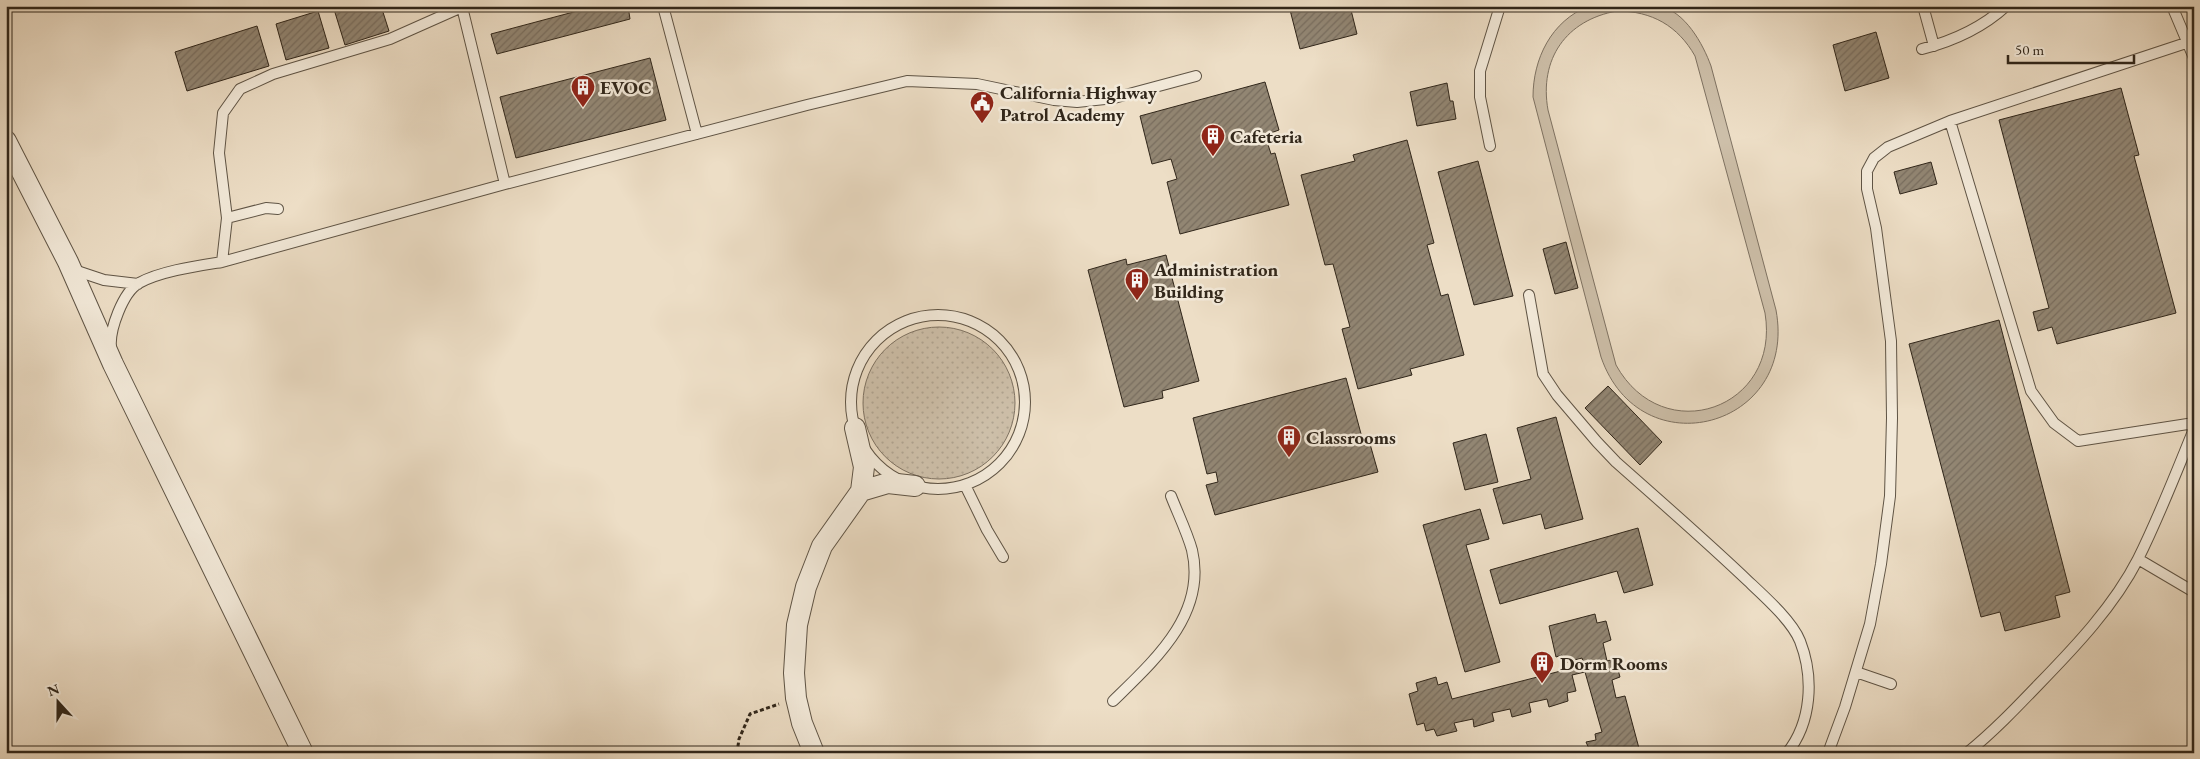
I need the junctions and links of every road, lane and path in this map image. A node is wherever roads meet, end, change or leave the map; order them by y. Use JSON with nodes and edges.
{"nodes":[{"id":1,"x":663,"y":6,"type":"edge"},
{"id":2,"x":1500,"y":6,"type":"edge"},
{"id":3,"x":1923,"y":6,"type":"edge"},
{"id":4,"x":2006,"y":6,"type":"edge"},
{"id":5,"x":2172,"y":6,"type":"edge"},
{"id":6,"x":464,"y":7,"type":"edge"},
{"id":7,"x":2188,"y":42,"type":"junction"},
{"id":8,"x":1934,"y":46,"type":"junction"},
{"id":9,"x":1922,"y":49,"type":"dead end"},
{"id":10,"x":2194,"y":58,"type":"edge"},
{"id":11,"x":1196,"y":76,"type":"dead end"},
{"id":12,"x":1950,"y":121,"type":"junction"},
{"id":13,"x":697,"y":134,"type":"junction"},
{"id":14,"x":6,"y":141,"type":"edge"},
{"id":15,"x":1490,"y":146,"type":"dead end"},
{"id":16,"x":505,"y":184,"type":"junction"},
{"id":17,"x":278,"y":209,"type":"dead end"},
{"id":18,"x":227,"y":218,"type":"junction"},
{"id":19,"x":222,"y":262,"type":"junction"},
{"id":20,"x":71,"y":269,"type":"junction"},
{"id":21,"x":138,"y":284,"type":"junction"},
{"id":22,"x":1529,"y":295,"type":"dead end"},
{"id":23,"x":113,"y":364,"type":"junction"},
{"id":24,"x":2194,"y":423,"type":"edge"},
{"id":25,"x":855,"y":428,"type":"junction"},
{"id":26,"x":2194,"y":429,"type":"edge"},
{"id":27,"x":965,"y":485,"type":"junction"},
{"id":28,"x":915,"y":486,"type":"junction"},
{"id":29,"x":861,"y":491,"type":"junction"},
{"id":30,"x":1171,"y":496,"type":"dead end"},
{"id":31,"x":1003,"y":557,"type":"dead end"},
{"id":32,"x":2138,"y":559,"type":"junction"},
{"id":33,"x":2194,"y":592,"type":"edge"},
{"id":34,"x":1856,"y":672,"type":"junction"},
{"id":35,"x":1891,"y":684,"type":"dead end"},
{"id":36,"x":796,"y":698,"type":"junction"},
{"id":37,"x":1114,"y":700,"type":"dead end"},
{"id":38,"x":302,"y":753,"type":"edge"},
{"id":39,"x":737,"y":753,"type":"edge"},
{"id":40,"x":814,"y":753,"type":"edge"},
{"id":41,"x":1787,"y":753,"type":"edge"},
{"id":42,"x":1828,"y":753,"type":"edge"},
{"id":43,"x":1967,"y":753,"type":"edge"}],
"edges":[{"from":1,"to":13,"type":"lane"},
{"from":2,"to":15,"type":"lane"},
{"from":3,"to":8,"type":"lane"},
{"from":4,"to":8,"type":"lane"},
{"from":5,"to":7,"type":"lane"},
{"from":6,"to":16,"type":"lane"},
{"from":6,"to":18,"type":"lane"},
{"from":7,"to":10,"type":"lane"},
{"from":7,"to":12,"type":"lane"},
{"from":8,"to":9,"type":"lane"},
{"from":11,"to":13,"type":"lane"},
{"from":12,"to":24,"type":"lane"},
{"from":12,"to":34,"type":"lane"},
{"from":13,"to":16,"type":"lane"},
{"from":14,"to":20,"type":"street"},
{"from":16,"to":19,"type":"lane"},
{"from":17,"to":18,"type":"lane"},
{"from":18,"to":19,"type":"lane"},
{"from":19,"to":21,"type":"lane"},
{"from":20,"to":21,"type":"lane"},
{"from":20,"to":23,"type":"street"},
{"from":21,"to":23,"type":"lane"},
{"from":22,"to":41,"type":"lane"},
{"from":23,"to":38,"type":"street"},
{"from":25,"to":27,"type":"lane"},
{"from":25,"to":28,"type":"lane"},
{"from":25,"to":29,"type":"street"},
{"from":26,"to":32,"type":"lane"},
{"from":27,"to":28,"type":"lane"},
{"from":27,"to":31,"type":"lane"},
{"from":28,"to":29,"type":"street"},
{"from":29,"to":36,"type":"street"},
{"from":30,"to":37,"type":"lane"},
{"from":32,"to":33,"type":"lane"},
{"from":32,"to":43,"type":"lane"},
{"from":34,"to":35,"type":"lane"},
{"from":34,"to":42,"type":"lane"},
{"from":36,"to":39,"type":"path"},
{"from":36,"to":40,"type":"street"}]}
